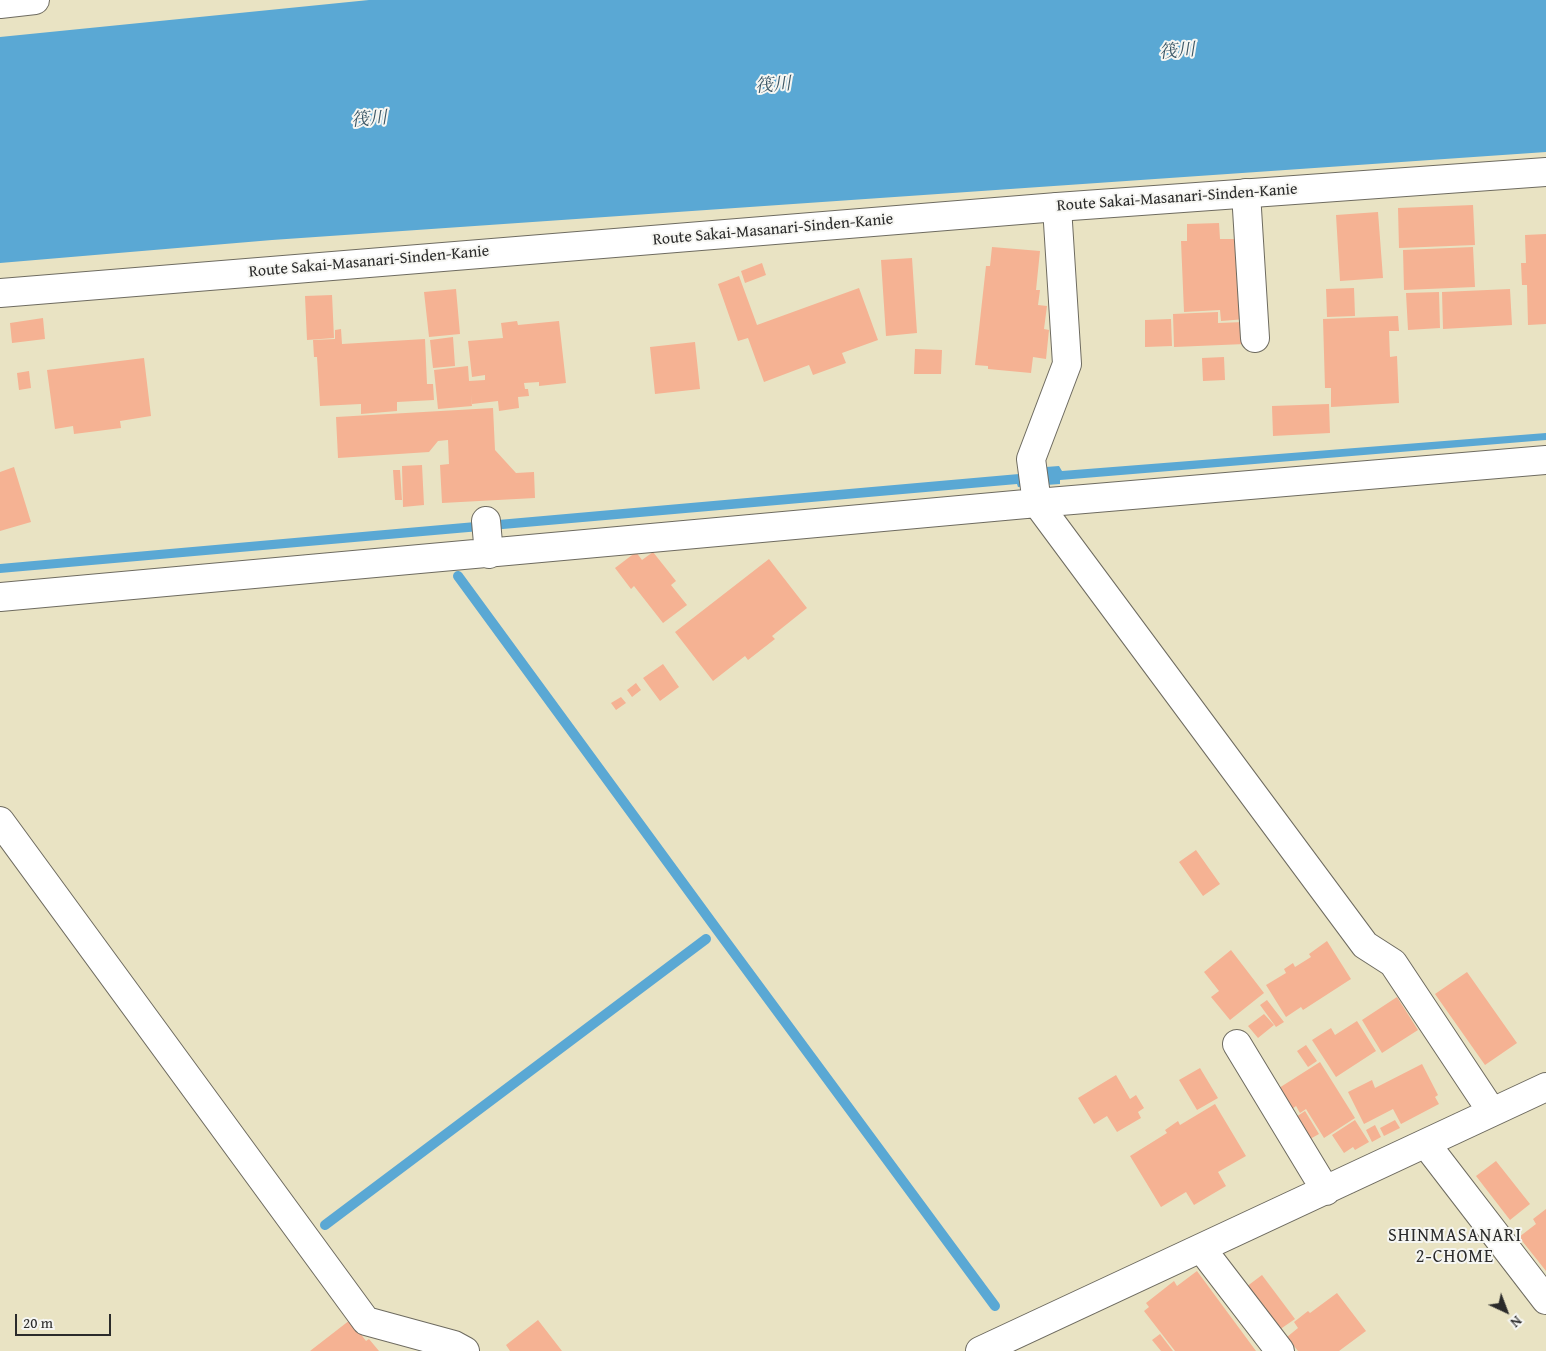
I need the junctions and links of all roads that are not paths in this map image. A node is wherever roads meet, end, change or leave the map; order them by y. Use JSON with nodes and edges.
{"nodes":[{"id":1,"x":35,"y":0,"type":"edge"},
{"id":2,"x":0,"y":4,"type":"edge"},
{"id":3,"x":1546,"y":172,"type":"edge"},
{"id":4,"x":1246,"y":193,"type":"junction"},
{"id":5,"x":1057,"y":207,"type":"junction"},
{"id":6,"x":0,"y":293,"type":"edge"},
{"id":7,"x":1255,"y":338,"type":"dead end"},
{"id":8,"x":1546,"y":460,"type":"edge"},
{"id":9,"x":1036,"y":503,"type":"junction"},
{"id":10,"x":0,"y":597,"type":"edge"},
{"id":11,"x":0,"y":821,"type":"edge"},
{"id":12,"x":1237,"y":1044,"type":"dead end"},
{"id":13,"x":1546,"y":1087,"type":"edge"},
{"id":14,"x":1492,"y":1112,"type":"junction"},
{"id":15,"x":1426,"y":1144,"type":"junction"},
{"id":16,"x":1326,"y":1190,"type":"junction"},
{"id":17,"x":1202,"y":1248,"type":"junction"},
{"id":18,"x":1546,"y":1300,"type":"edge"},
{"id":19,"x":465,"y":1351,"type":"edge"},
{"id":20,"x":980,"y":1351,"type":"edge"},
{"id":21,"x":1280,"y":1351,"type":"edge"}],
"edges":[{"from":1,"to":2,"type":"street"},
{"from":3,"to":4,"type":"street","name":"Route Sakai-Masanari-Sinden-Kanie"},
{"from":4,"to":5,"type":"street","name":"Route Sakai-Masanari-Sinden-Kanie"},
{"from":4,"to":7,"type":"street"},
{"from":5,"to":6,"type":"street","name":"Route Sakai-Masanari-Sinden-Kanie"},
{"from":5,"to":9,"type":"street"},
{"from":8,"to":9,"type":"street"},
{"from":9,"to":10,"type":"street"},
{"from":9,"to":14,"type":"street"},
{"from":11,"to":19,"type":"street"},
{"from":12,"to":16,"type":"street"},
{"from":13,"to":14,"type":"street"},
{"from":14,"to":15,"type":"street"},
{"from":15,"to":16,"type":"street"},
{"from":15,"to":18,"type":"street"},
{"from":16,"to":17,"type":"street"},
{"from":17,"to":20,"type":"street"},
{"from":17,"to":21,"type":"street"}]}
